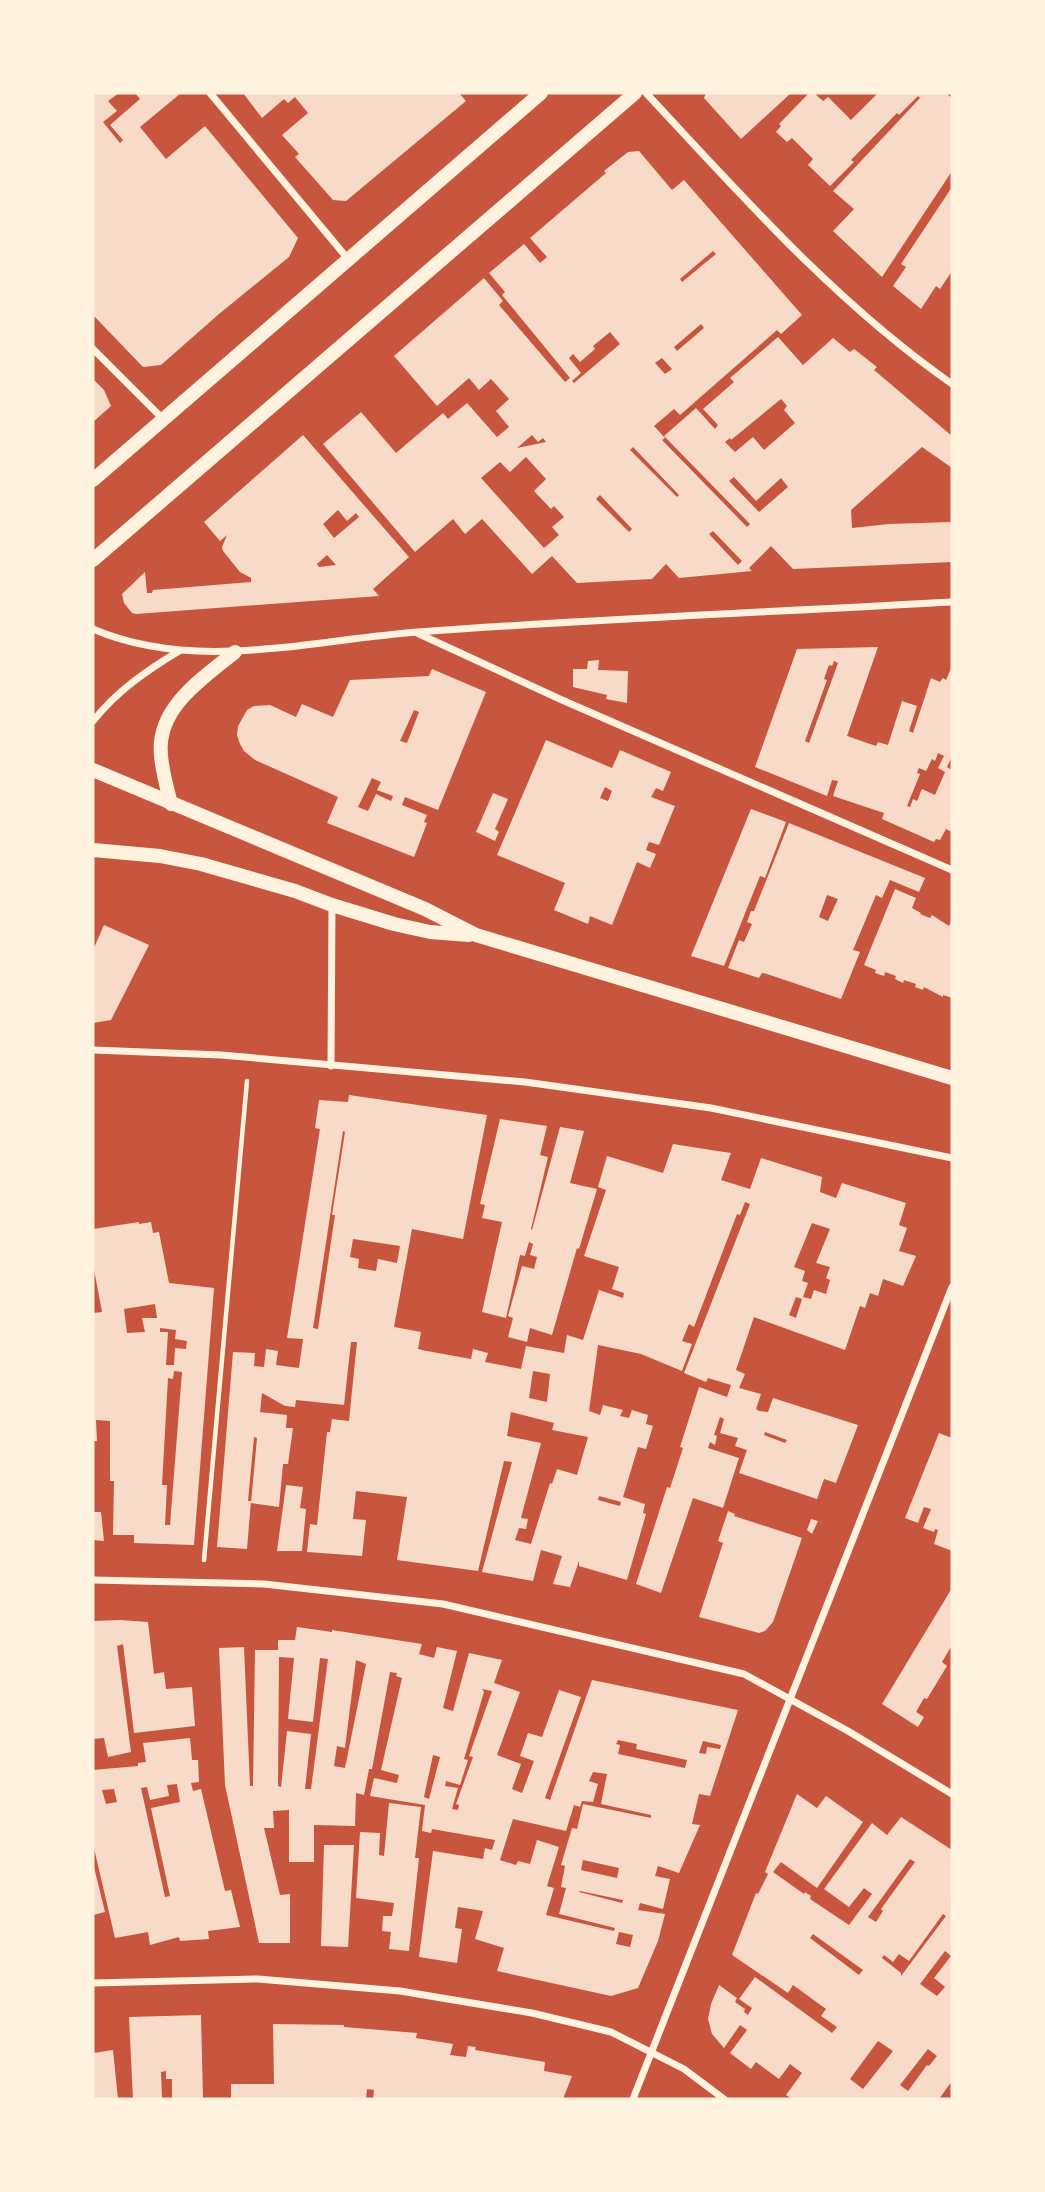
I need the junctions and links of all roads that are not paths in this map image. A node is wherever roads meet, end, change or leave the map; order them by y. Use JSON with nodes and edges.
{"nodes":[{"id":1,"x":210,"y":93,"type":"edge"},
{"id":2,"x":541,"y":93,"type":"edge"},
{"id":3,"x":635,"y":93,"type":"edge"},
{"id":4,"x":646,"y":93,"type":"edge"},
{"id":5,"x":349,"y":259,"type":"junction"},
{"id":6,"x":93,"y":349,"type":"edge"},
{"id":7,"x":952,"y":384,"type":"edge"},
{"id":8,"x":164,"y":420,"type":"junction"},
{"id":9,"x":93,"y":480,"type":"edge"},
{"id":10,"x":93,"y":560,"type":"edge"},
{"id":11,"x":952,"y":603,"type":"edge"},
{"id":12,"x":93,"y":629,"type":"edge"},
{"id":13,"x":416,"y":632,"type":"junction"},
{"id":14,"x":180,"y":651,"type":"junction"},
{"id":15,"x":235,"y":652,"type":"junction"},
{"id":16,"x":93,"y":721,"type":"edge"},
{"id":17,"x":93,"y":770,"type":"edge"},
{"id":18,"x":171,"y":804,"type":"junction"},
{"id":19,"x":93,"y":850,"type":"edge"},
{"id":20,"x":952,"y":870,"type":"edge"},
{"id":21,"x":332,"y":905,"type":"junction"},
{"id":22,"x":476,"y":935,"type":"junction"},
{"id":23,"x":93,"y":1050,"type":"edge"},
{"id":24,"x":331,"y":1066,"type":"junction"},
{"id":25,"x":952,"y":1078,"type":"edge"},
{"id":26,"x":952,"y":1158,"type":"edge"},
{"id":27,"x":952,"y":1287,"type":"edge"},
{"id":28,"x":93,"y":1580,"type":"edge"},
{"id":29,"x":789,"y":1699,"type":"junction"},
{"id":30,"x":952,"y":1794,"type":"edge"},
{"id":31,"x":93,"y":1983,"type":"edge"},
{"id":32,"x":651,"y":2052,"type":"junction"},
{"id":33,"x":633,"y":2099,"type":"edge"},
{"id":34,"x":724,"y":2099,"type":"edge"}],
"edges":[{"from":1,"to":5,"type":"street"},
{"from":2,"to":5,"type":"main road"},
{"from":3,"to":10,"type":"main road"},
{"from":4,"to":7,"type":"street"},
{"from":5,"to":8,"type":"main road"},
{"from":6,"to":8,"type":"street"},
{"from":8,"to":9,"type":"main road"},
{"from":11,"to":13,"type":"street"},
{"from":12,"to":14,"type":"street"},
{"from":13,"to":15,"type":"street"},
{"from":13,"to":20,"type":"street"},
{"from":14,"to":15,"type":"street"},
{"from":14,"to":16,"type":"street"},
{"from":15,"to":18,"type":"main road"},
{"from":17,"to":18,"type":"main road"},
{"from":18,"to":22,"type":"main road"},
{"from":19,"to":21,"type":"main road"},
{"from":21,"to":22,"type":"main road"},
{"from":21,"to":24,"type":"street"},
{"from":22,"to":25,"type":"main road"},
{"from":23,"to":24,"type":"street"},
{"from":24,"to":26,"type":"street"},
{"from":27,"to":29,"type":"street"},
{"from":28,"to":29,"type":"street"},
{"from":29,"to":30,"type":"street"},
{"from":29,"to":32,"type":"street"},
{"from":31,"to":32,"type":"street"},
{"from":32,"to":33,"type":"street"},
{"from":32,"to":34,"type":"street"}]}
